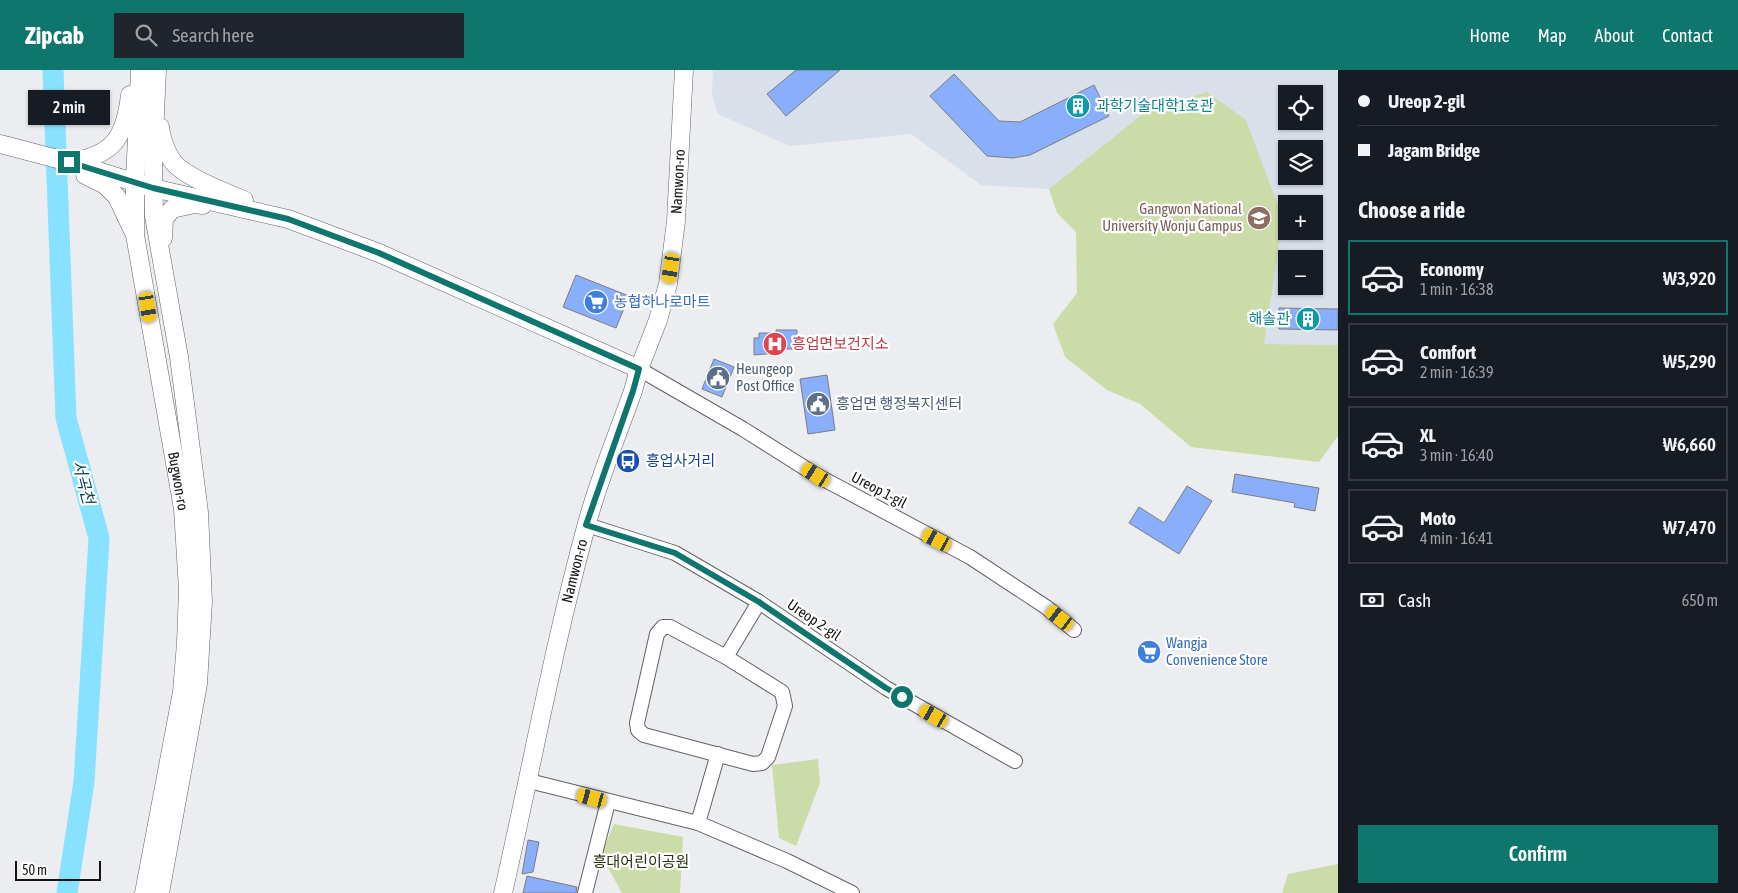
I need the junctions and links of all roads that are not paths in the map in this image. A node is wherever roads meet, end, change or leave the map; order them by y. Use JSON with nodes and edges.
{"nodes":[{"id":1,"x":133,"y":70,"type":"edge"},
{"id":2,"x":140,"y":70,"type":"edge"},
{"id":3,"x":158,"y":70,"type":"edge"},
{"id":4,"x":684,"y":70,"type":"edge"},
{"id":5,"x":2,"y":145,"type":"edge"},
{"id":6,"x":69,"y":162,"type":"junction"},
{"id":7,"x":135,"y":181,"type":"junction"},
{"id":8,"x":110,"y":183,"type":"junction"},
{"id":9,"x":153,"y":188,"type":"junction"},
{"id":10,"x":288,"y":219,"type":"junction"},
{"id":11,"x":135,"y":235,"type":"junction"},
{"id":12,"x":168,"y":295,"type":"junction"},
{"id":13,"x":639,"y":369,"type":"junction"},
{"id":14,"x":586,"y":525,"type":"junction"},
{"id":15,"x":759,"y":602,"type":"junction"},
{"id":16,"x":1074,"y":630,"type":"dead end"},
{"id":17,"x":726,"y":657,"type":"junction"},
{"id":18,"x":718,"y":754,"type":"junction"},
{"id":19,"x":1015,"y":761,"type":"dead end"},
{"id":20,"x":529,"y":781,"type":"junction"},
{"id":21,"x":608,"y":802,"type":"junction"},
{"id":22,"x":698,"y":823,"type":"junction"},
{"id":23,"x":144,"y":893,"type":"edge"},
{"id":24,"x":160,"y":893,"type":"edge"},
{"id":25,"x":502,"y":893,"type":"edge"},
{"id":26,"x":585,"y":893,"type":"edge"},
{"id":27,"x":852,"y":893,"type":"edge"}],
"edges":[{"from":1,"to":6,"type":"street"},
{"from":2,"to":7,"type":"street","name":"Bugwon-ro"},
{"from":3,"to":9,"type":"street","name":"Bugwon-ro"},
{"from":3,"to":10,"type":"street"},
{"from":4,"to":13,"type":"street","name":"Namwon-ro"},
{"from":5,"to":6,"type":"street"},
{"from":6,"to":8,"type":"street"},
{"from":7,"to":8,"type":"street"},
{"from":7,"to":9,"type":"street"},
{"from":7,"to":11,"type":"street","name":"Bugwon-ro"},
{"from":8,"to":11,"type":"street"},
{"from":9,"to":10,"type":"street"},
{"from":9,"to":12,"type":"street","name":"Bugwon-ro"},
{"from":10,"to":12,"type":"street"},
{"from":10,"to":13,"type":"street"},
{"from":11,"to":23,"type":"street","name":"Bugwon-ro"},
{"from":12,"to":24,"type":"street","name":"Bugwon-ro"},
{"from":13,"to":14,"type":"street","name":"Namwon-ro"},
{"from":13,"to":16,"type":"street","name":"Ureop 1-gil"},
{"from":14,"to":15,"type":"street","name":"Ureop 2-gil"},
{"from":14,"to":20,"type":"street","name":"Namwon-ro"},
{"from":15,"to":17,"type":"street"},
{"from":15,"to":19,"type":"street","name":"Ureop 2-gil"},
{"from":17,"to":18,"type":"street"},
{"from":17,"to":18,"type":"street"},
{"from":18,"to":22,"type":"street"},
{"from":20,"to":21,"type":"street"},
{"from":20,"to":25,"type":"street","name":"Namwon-ro"},
{"from":21,"to":22,"type":"street"},
{"from":21,"to":26,"type":"street"},
{"from":22,"to":27,"type":"street"}]}
